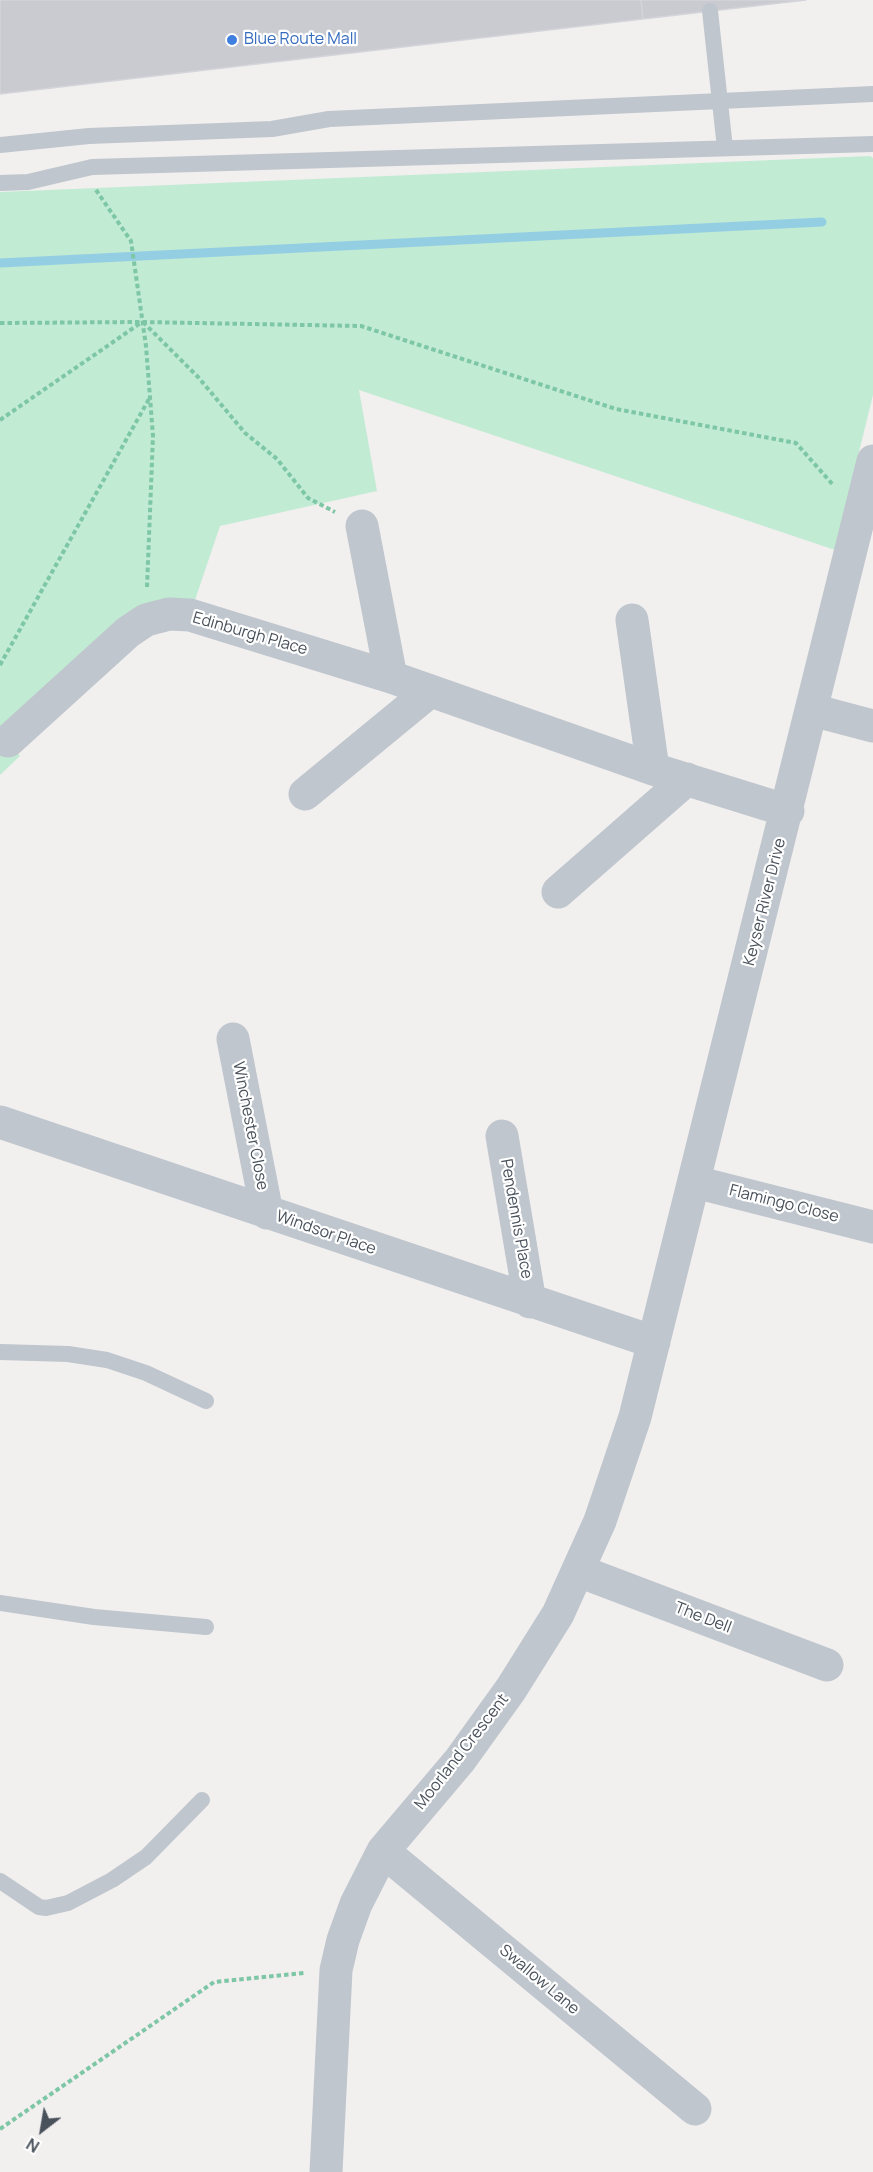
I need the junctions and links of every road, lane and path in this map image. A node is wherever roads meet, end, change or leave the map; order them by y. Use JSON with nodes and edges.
{"nodes":[{"id":1,"x":710,"y":11,"type":"dead end"},
{"id":2,"x":873,"y":94,"type":"edge"},
{"id":3,"x":720,"y":101,"type":"junction"},
{"id":4,"x":873,"y":144,"type":"edge"},
{"id":5,"x":0,"y":145,"type":"edge"},
{"id":6,"x":725,"y":148,"type":"junction"},
{"id":7,"x":0,"y":183,"type":"edge"},
{"id":8,"x":130,"y":241,"type":"dead end"},
{"id":9,"x":142,"y":322,"type":"junction"},
{"id":10,"x":0,"y":323,"type":"edge"},
{"id":11,"x":150,"y":399,"type":"junction"},
{"id":12,"x":0,"y":420,"type":"edge"},
{"id":13,"x":873,"y":461,"type":"edge"},
{"id":14,"x":860,"y":517,"type":"junction"},
{"id":15,"x":362,"y":526,"type":"joint"},
{"id":16,"x":146,"y":620,"type":"junction"},
{"id":17,"x":632,"y":620,"type":"dead end"},
{"id":18,"x":0,"y":665,"type":"edge"},
{"id":19,"x":391,"y":676,"type":"junction"},
{"id":20,"x":429,"y":692,"type":"junction"},
{"id":21,"x":812,"y":710,"type":"junction"},
{"id":22,"x":873,"y":726,"type":"edge"},
{"id":23,"x":8,"y":741,"type":"dead end"},
{"id":24,"x":653,"y":769,"type":"junction"},
{"id":25,"x":687,"y":779,"type":"junction"},
{"id":26,"x":305,"y":794,"type":"dead end"},
{"id":27,"x":788,"y":811,"type":"junction"},
{"id":28,"x":558,"y":892,"type":"dead end"},
{"id":29,"x":233,"y":1039,"type":"dead end"},
{"id":30,"x":0,"y":1122,"type":"edge"},
{"id":31,"x":502,"y":1136,"type":"dead end"},
{"id":32,"x":694,"y":1182,"type":"junction"},
{"id":33,"x":267,"y":1214,"type":"junction"},
{"id":34,"x":873,"y":1227,"type":"edge"},
{"id":35,"x":530,"y":1302,"type":"junction"},
{"id":36,"x":654,"y":1342,"type":"junction"},
{"id":37,"x":0,"y":1352,"type":"edge"},
{"id":38,"x":206,"y":1401,"type":"dead end"},
{"id":39,"x":579,"y":1570,"type":"junction"},
{"id":40,"x":0,"y":1603,"type":"edge"},
{"id":41,"x":207,"y":1627,"type":"dead end"},
{"id":42,"x":827,"y":1665,"type":"dead end"},
{"id":43,"x":202,"y":1800,"type":"dead end"},
{"id":44,"x":383,"y":1851,"type":"junction"},
{"id":45,"x":0,"y":1881,"type":"edge"},
{"id":46,"x":336,"y":1970,"type":"junction"},
{"id":47,"x":695,"y":2109,"type":"dead end"},
{"id":48,"x":0,"y":2128,"type":"edge"},
{"id":49,"x":326,"y":2172,"type":"edge"}],
"edges":[{"from":1,"to":3,"type":"lane"},
{"from":2,"to":3,"type":"lane"},
{"from":3,"to":5,"type":"lane"},
{"from":3,"to":6,"type":"lane"},
{"from":4,"to":6,"type":"lane"},
{"from":6,"to":7,"type":"lane"},
{"from":8,"to":9,"type":"path"},
{"from":9,"to":10,"type":"path"},
{"from":9,"to":11,"type":"path"},
{"from":9,"to":12,"type":"path"},
{"from":9,"to":14,"type":"path"},
{"from":9,"to":15,"type":"path"},
{"from":11,"to":16,"type":"path"},
{"from":11,"to":18,"type":"path"},
{"from":13,"to":14,"type":"street","name":"Keyser River Drive"},
{"from":14,"to":21,"type":"street","name":"Keyser River Drive"},
{"from":15,"to":19,"type":"street"},
{"from":16,"to":19,"type":"street","name":"Edinburgh Place"},
{"from":16,"to":23,"type":"street","name":"Edinburgh Place"},
{"from":17,"to":24,"type":"street"},
{"from":19,"to":20,"type":"street","name":"Edinburgh Place"},
{"from":20,"to":24,"type":"street","name":"Edinburgh Place"},
{"from":20,"to":26,"type":"street"},
{"from":21,"to":22,"type":"street"},
{"from":21,"to":27,"type":"street","name":"Keyser River Drive"},
{"from":24,"to":25,"type":"street","name":"Edinburgh Place"},
{"from":25,"to":27,"type":"street","name":"Edinburgh Place"},
{"from":25,"to":28,"type":"street"},
{"from":27,"to":32,"type":"street","name":"Keyser River Drive"},
{"from":29,"to":33,"type":"street","name":"Winchester Close"},
{"from":30,"to":33,"type":"street","name":"Windsor Place"},
{"from":31,"to":35,"type":"street","name":"Pendennis Place"},
{"from":32,"to":34,"type":"street","name":"Flamingo Close"},
{"from":32,"to":36,"type":"street","name":"Keyser River Drive"},
{"from":33,"to":35,"type":"street","name":"Windsor Place"},
{"from":35,"to":36,"type":"street","name":"Windsor Place"},
{"from":36,"to":39,"type":"street","name":"Moorland Crescent"},
{"from":37,"to":38,"type":"lane"},
{"from":39,"to":42,"type":"street","name":"The Dell"},
{"from":39,"to":44,"type":"street","name":"Moorland Crescent"},
{"from":40,"to":41,"type":"lane"},
{"from":43,"to":45,"type":"lane"},
{"from":44,"to":46,"type":"street","name":"Moorland Crescent"},
{"from":44,"to":47,"type":"street","name":"Swallow Lane"},
{"from":46,"to":48,"type":"path"},
{"from":46,"to":49,"type":"street","name":"Moorland Crescent"}]}
